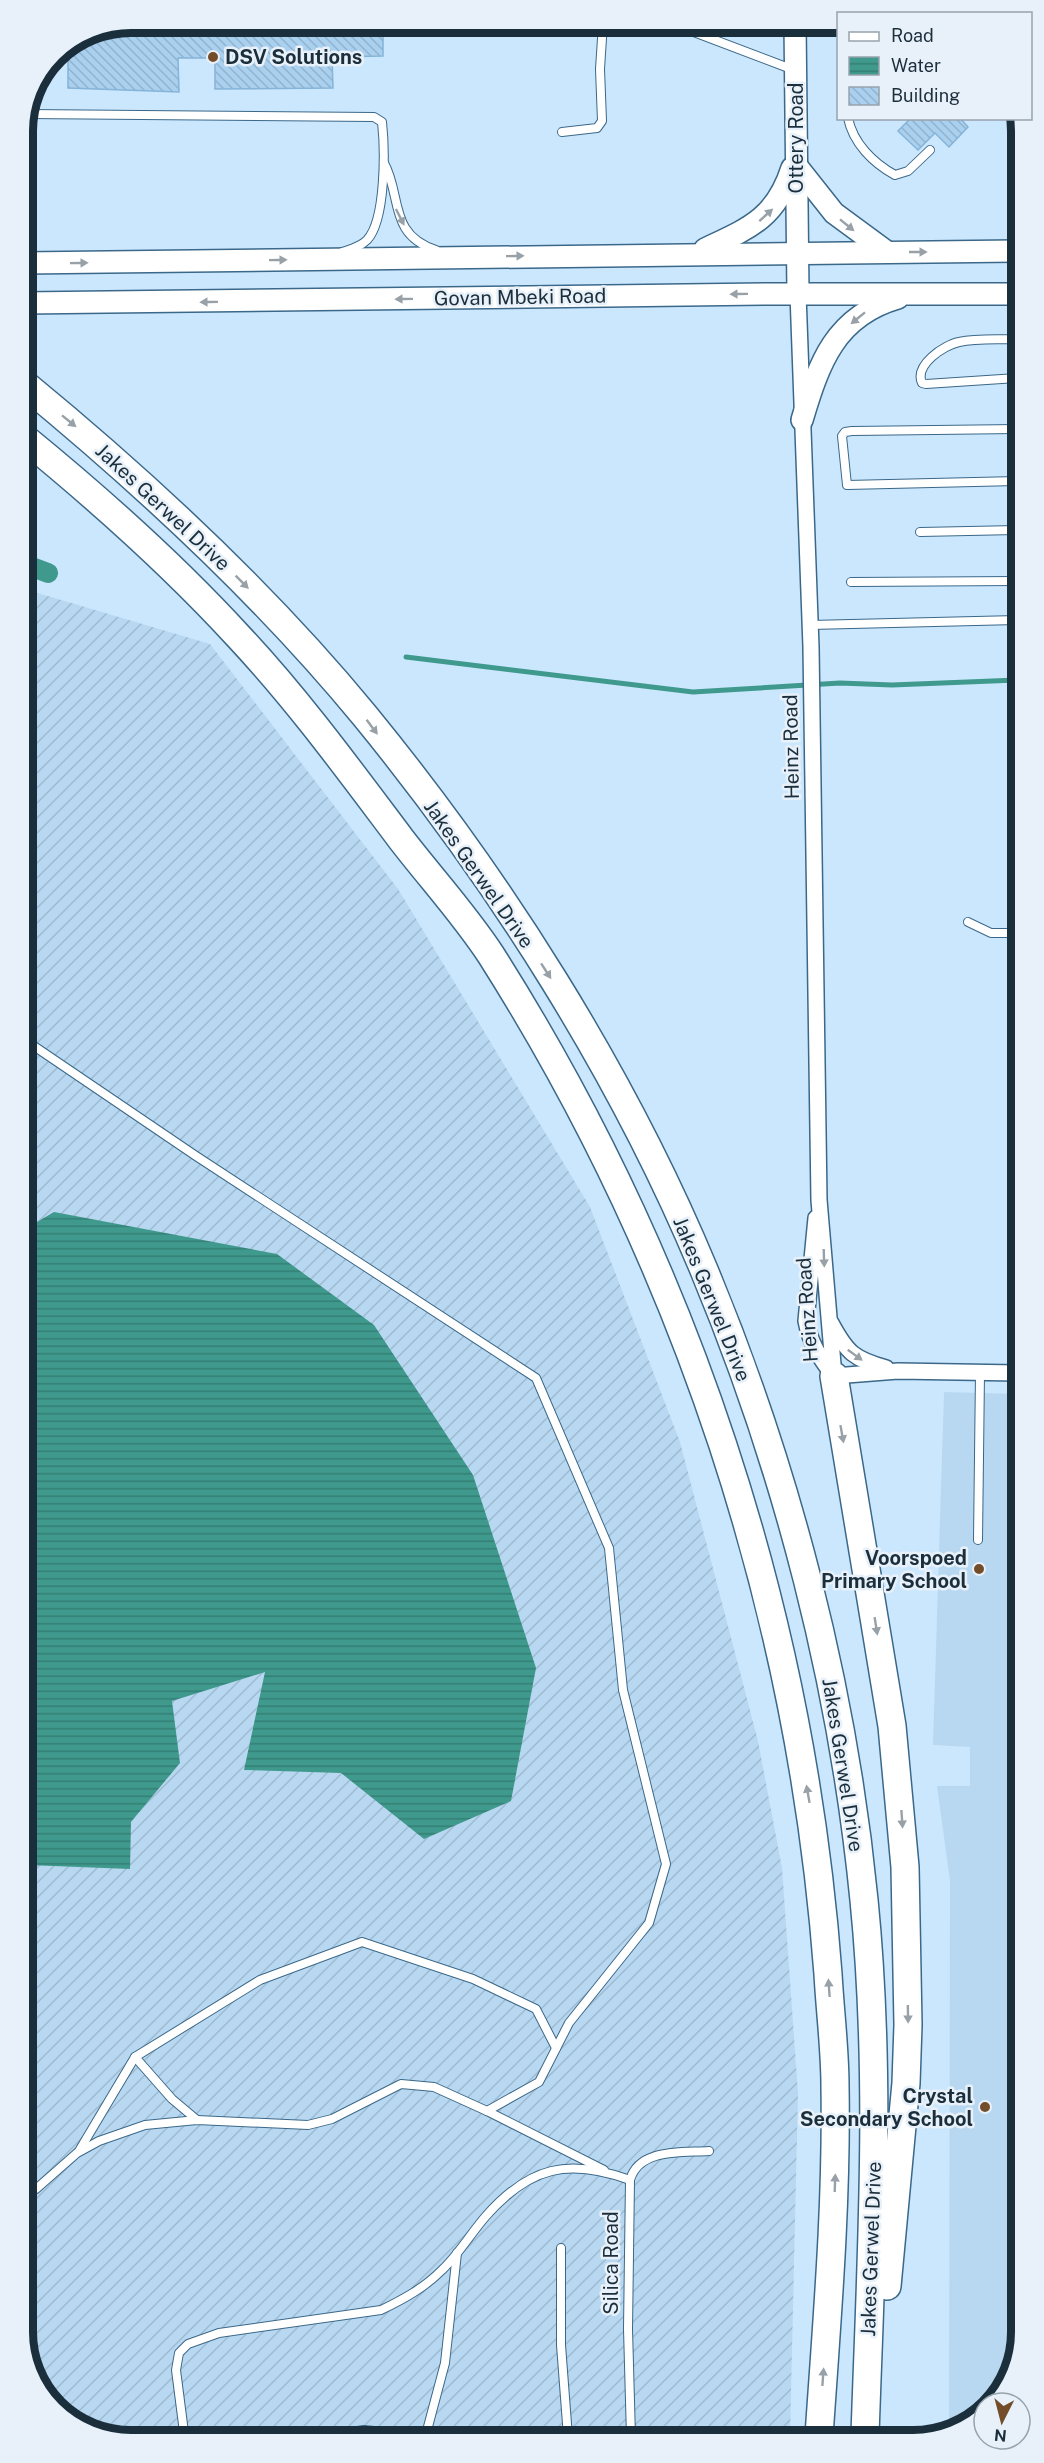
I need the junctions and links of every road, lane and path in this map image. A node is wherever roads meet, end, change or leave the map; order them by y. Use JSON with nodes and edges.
{"nodes":[{"id":1,"x":602,"y":33,"type":"edge"},
{"id":2,"x":696,"y":33,"type":"edge"},
{"id":3,"x":795,"y":33,"type":"edge"},
{"id":4,"x":796,"y":71,"type":"junction"},
{"id":5,"x":35,"y":114,"type":"edge"},
{"id":6,"x":848,"y":120,"type":"edge"},
{"id":7,"x":562,"y":132,"type":"dead end"},
{"id":8,"x":930,"y":150,"type":"dead end"},
{"id":9,"x":796,"y":159,"type":"junction"},
{"id":10,"x":383,"y":162,"type":"junction"},
{"id":11,"x":1011,"y":251,"type":"edge"},
{"id":12,"x":797,"y":252,"type":"junction"},
{"id":13,"x":887,"y":252,"type":"junction"},
{"id":14,"x":697,"y":253,"type":"junction"},
{"id":15,"x":457,"y":256,"type":"junction"},
{"id":16,"x":324,"y":259,"type":"junction"},
{"id":17,"x":33,"y":263,"type":"edge"},
{"id":18,"x":798,"y":294,"type":"junction"},
{"id":19,"x":910,"y":294,"type":"junction"},
{"id":20,"x":1011,"y":294,"type":"edge"},
{"id":21,"x":33,"y":303,"type":"edge"},
{"id":22,"x":1011,"y":339,"type":"edge"},
{"id":23,"x":1011,"y":378,"type":"edge"},
{"id":24,"x":33,"y":391,"type":"edge"},
{"id":25,"x":802,"y":420,"type":"junction"},
{"id":26,"x":1011,"y":429,"type":"edge"},
{"id":27,"x":33,"y":446,"type":"edge"},
{"id":28,"x":1011,"y":481,"type":"edge"},
{"id":29,"x":1011,"y":530,"type":"edge"},
{"id":30,"x":920,"y":532,"type":"dead end"},
{"id":31,"x":1011,"y":581,"type":"edge"},
{"id":32,"x":851,"y":582,"type":"dead end"},
{"id":33,"x":1011,"y":620,"type":"edge"},
{"id":34,"x":810,"y":626,"type":"junction"},
{"id":35,"x":968,"y":922,"type":"dead end"},
{"id":36,"x":1011,"y":933,"type":"edge"},
{"id":37,"x":33,"y":1045,"type":"edge"},
{"id":38,"x":819,"y":1200,"type":"junction"},
{"id":39,"x":828,"y":1317,"type":"junction"},
{"id":40,"x":898,"y":1371,"type":"junction"},
{"id":41,"x":980,"y":1373,"type":"junction"},
{"id":42,"x":1011,"y":1373,"type":"edge"},
{"id":43,"x":834,"y":1376,"type":"junction"},
{"id":44,"x":978,"y":1540,"type":"dead end"},
{"id":45,"x":556,"y":2048,"type":"junction"},
{"id":46,"x":135,"y":2057,"type":"junction"},
{"id":47,"x":488,"y":2111,"type":"junction"},
{"id":48,"x":197,"y":2120,"type":"junction"},
{"id":49,"x":709,"y":2151,"type":"dead end"},
{"id":50,"x":77,"y":2153,"type":"junction"},
{"id":51,"x":604,"y":2170,"type":"junction"},
{"id":52,"x":630,"y":2180,"type":"junction"},
{"id":53,"x":33,"y":2190,"type":"edge"},
{"id":54,"x":561,"y":2248,"type":"dead end"},
{"id":55,"x":457,"y":2252,"type":"junction"},
{"id":56,"x":183,"y":2430,"type":"edge"},
{"id":57,"x":427,"y":2430,"type":"edge"},
{"id":58,"x":567,"y":2430,"type":"edge"},
{"id":59,"x":631,"y":2430,"type":"edge"},
{"id":60,"x":819,"y":2430,"type":"edge"},
{"id":61,"x":866,"y":2430,"type":"edge"},
{"id":62,"x":867,"y":2430,"type":"edge"}],
"edges":[{"from":1,"to":7,"type":"lane"},
{"from":2,"to":4,"type":"lane"},
{"from":3,"to":4,"type":"main road","name":"Ottery Road"},
{"from":4,"to":9,"type":"main road","name":"Ottery Road"},
{"from":5,"to":10,"type":"lane"},
{"from":6,"to":8,"type":"lane"},
{"from":9,"to":12,"type":"main road","name":"Ottery Road"},
{"from":9,"to":13,"type":"main road","one_way":true},
{"from":14,"to":9,"type":"main road","one_way":true},
{"from":10,"to":15,"type":"lane","one_way":true},
{"from":10,"to":16,"type":"lane"},
{"from":13,"to":11,"type":"main road","name":"Govan Mbeki Road","one_way":true},
{"from":12,"to":13,"type":"main road","name":"Govan Mbeki Road"},
{"from":12,"to":14,"type":"main road","name":"Govan Mbeki Road"},
{"from":12,"to":18,"type":"main road","name":"Ottery Road"},
{"from":15,"to":14,"type":"main road","name":"Govan Mbeki Road","one_way":true},
{"from":15,"to":16,"type":"main road","name":"Govan Mbeki Road"},
{"from":17,"to":16,"type":"main road","name":"Govan Mbeki Road","one_way":true},
{"from":18,"to":19,"type":"main road","name":"Govan Mbeki Road"},
{"from":18,"to":21,"type":"main road","name":"Govan Mbeki Road","one_way":true},
{"from":18,"to":25,"type":"street","name":"Heinz Road"},
{"from":19,"to":20,"type":"main road","name":"Govan Mbeki Road"},
{"from":19,"to":25,"type":"main road","one_way":true},
{"from":22,"to":23,"type":"lane"},
{"from":24,"to":61,"type":"highway","name":"Jakes Gerwel Drive","one_way":true},
{"from":25,"to":34,"type":"street","name":"Heinz Road"},
{"from":26,"to":28,"type":"lane"},
{"from":60,"to":27,"type":"highway","name":"Jakes Gerwel Drive","one_way":true},
{"from":29,"to":30,"type":"lane"},
{"from":31,"to":32,"type":"lane"},
{"from":33,"to":34,"type":"lane"},
{"from":34,"to":38,"type":"street","name":"Heinz Road"},
{"from":35,"to":36,"type":"lane"},
{"from":37,"to":45,"type":"lane"},
{"from":38,"to":39,"type":"street","name":"Heinz Road","one_way":true},
{"from":38,"to":43,"type":"street","name":"Heinz Road"},
{"from":39,"to":40,"type":"street","one_way":true},
{"from":39,"to":43,"type":"street","name":"Heinz Road"},
{"from":40,"to":41,"type":"street"},
{"from":40,"to":43,"type":"street"},
{"from":41,"to":42,"type":"street"},
{"from":41,"to":44,"type":"lane"},
{"from":43,"to":62,"type":"highway","one_way":true},
{"from":45,"to":46,"type":"lane"},
{"from":45,"to":47,"type":"lane"},
{"from":46,"to":48,"type":"lane"},
{"from":46,"to":50,"type":"lane"},
{"from":47,"to":48,"type":"lane"},
{"from":47,"to":51,"type":"lane"},
{"from":48,"to":50,"type":"lane"},
{"from":49,"to":52,"type":"lane"},
{"from":50,"to":53,"type":"lane"},
{"from":51,"to":52,"type":"lane"},
{"from":51,"to":55,"type":"lane"},
{"from":52,"to":59,"type":"lane","name":"Silica Road"},
{"from":54,"to":58,"type":"lane"},
{"from":55,"to":56,"type":"lane"},
{"from":55,"to":57,"type":"lane"}]}
